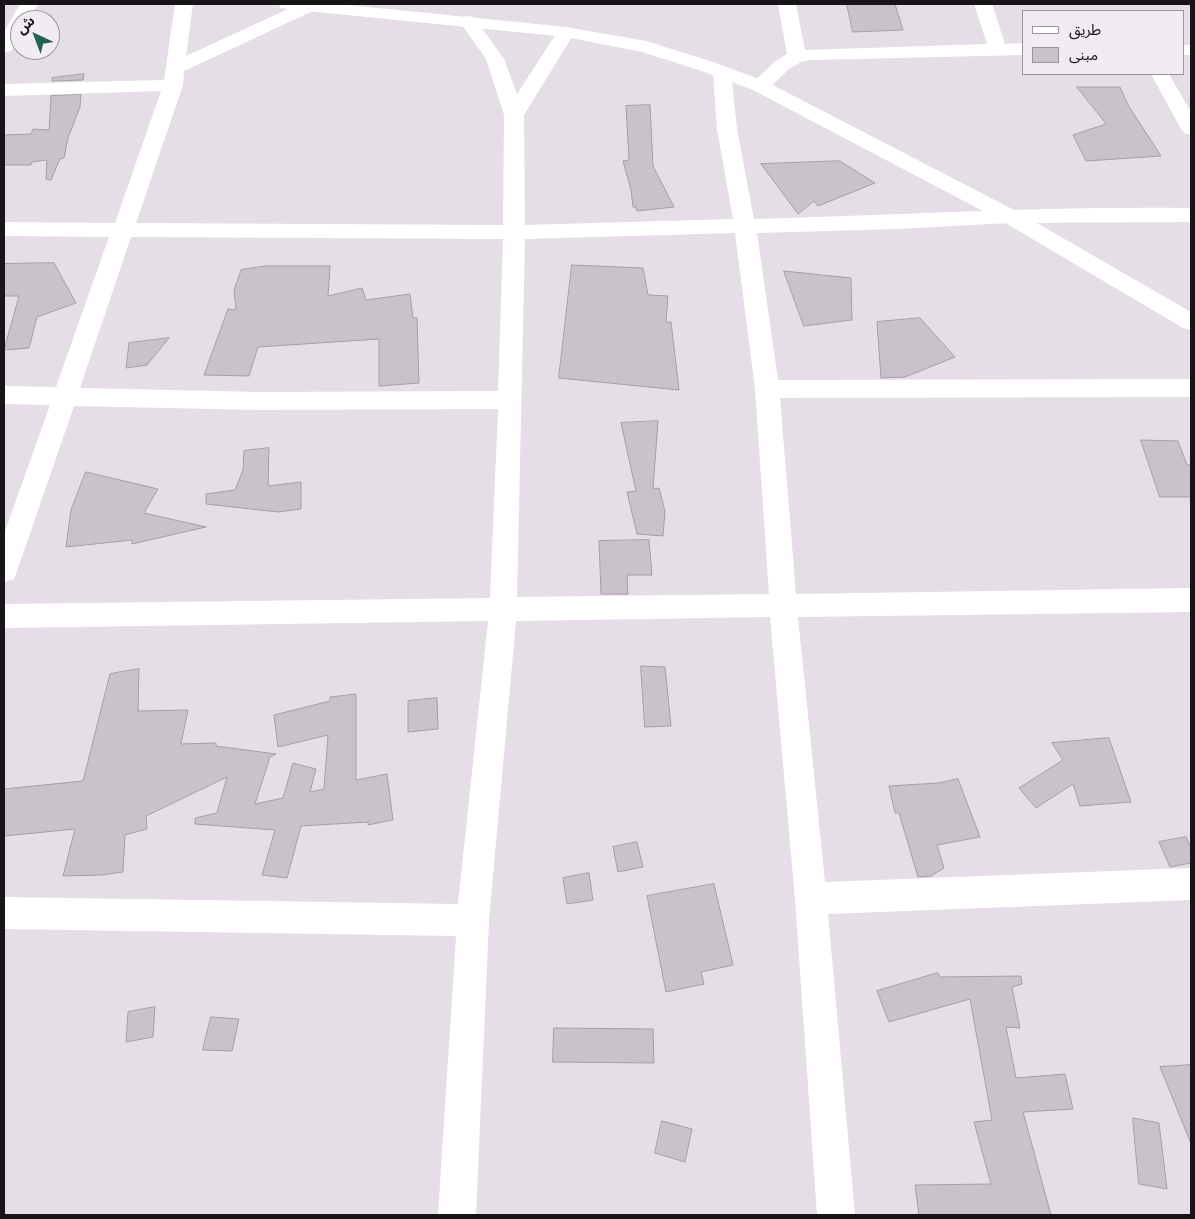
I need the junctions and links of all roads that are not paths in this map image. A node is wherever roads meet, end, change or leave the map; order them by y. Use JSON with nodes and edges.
{"nodes":[{"id":1,"x":29,"y":4,"type":"edge"},
{"id":2,"x":184,"y":4,"type":"edge"},
{"id":3,"x":287,"y":4,"type":"edge"},
{"id":4,"x":787,"y":4,"type":"edge"},
{"id":5,"x":983,"y":4,"type":"edge"},
{"id":6,"x":309,"y":6,"type":"junction"},
{"id":7,"x":468,"y":21,"type":"junction"},
{"id":8,"x":566,"y":32,"type":"junction"},
{"id":9,"x":4,"y":47,"type":"edge"},
{"id":10,"x":998,"y":49,"type":"junction"},
{"id":11,"x":1022,"y":49,"type":"edge"},
{"id":12,"x":797,"y":56,"type":"junction"},
{"id":13,"x":722,"y":72,"type":"junction"},
{"id":14,"x":1161,"y":75,"type":"edge"},
{"id":15,"x":174,"y":77,"type":"junction"},
{"id":16,"x":760,"y":86,"type":"junction"},
{"id":17,"x":4,"y":90,"type":"edge"},
{"id":18,"x":514,"y":114,"type":"junction"},
{"id":19,"x":1191,"y":129,"type":"edge"},
{"id":20,"x":1191,"y":215,"type":"edge"},
{"id":21,"x":1009,"y":216,"type":"junction"},
{"id":22,"x":745,"y":227,"type":"junction"},
{"id":23,"x":4,"y":229,"type":"edge"},
{"id":24,"x":124,"y":229,"type":"junction"},
{"id":25,"x":514,"y":232,"type":"junction"},
{"id":26,"x":1191,"y":322,"type":"edge"},
{"id":27,"x":1191,"y":388,"type":"edge"},
{"id":28,"x":767,"y":389,"type":"junction"},
{"id":29,"x":4,"y":395,"type":"edge"},
{"id":30,"x":65,"y":397,"type":"junction"},
{"id":31,"x":510,"y":400,"type":"junction"},
{"id":32,"x":4,"y":570,"type":"edge"},
{"id":33,"x":1191,"y":600,"type":"edge"},
{"id":34,"x":783,"y":604,"type":"junction"},
{"id":35,"x":503,"y":609,"type":"junction"},
{"id":36,"x":4,"y":616,"type":"edge"},
{"id":37,"x":1191,"y":884,"type":"edge"},
{"id":38,"x":811,"y":900,"type":"junction"},
{"id":39,"x":4,"y":913,"type":"edge"},
{"id":40,"x":473,"y":920,"type":"junction"},
{"id":41,"x":457,"y":1215,"type":"edge"},
{"id":42,"x":836,"y":1215,"type":"edge"}],
"edges":[{"from":1,"to":9,"type":"street"},
{"from":2,"to":15,"type":"street"},
{"from":3,"to":6,"type":"street"},
{"from":4,"to":12,"type":"street"},
{"from":5,"to":10,"type":"street"},
{"from":6,"to":7,"type":"street"},
{"from":6,"to":15,"type":"street"},
{"from":7,"to":8,"type":"street"},
{"from":7,"to":18,"type":"street"},
{"from":8,"to":13,"type":"street"},
{"from":8,"to":18,"type":"street"},
{"from":10,"to":11,"type":"street"},
{"from":10,"to":12,"type":"street"},
{"from":12,"to":16,"type":"street"},
{"from":13,"to":16,"type":"street"},
{"from":13,"to":22,"type":"street"},
{"from":14,"to":19,"type":"street"},
{"from":15,"to":17,"type":"street"},
{"from":15,"to":24,"type":"street"},
{"from":16,"to":21,"type":"street"},
{"from":18,"to":25,"type":"street"},
{"from":20,"to":21,"type":"street"},
{"from":21,"to":22,"type":"street"},
{"from":21,"to":26,"type":"street"},
{"from":22,"to":25,"type":"street"},
{"from":22,"to":28,"type":"street"},
{"from":23,"to":24,"type":"street"},
{"from":24,"to":25,"type":"street"},
{"from":24,"to":30,"type":"street"},
{"from":25,"to":31,"type":"street"},
{"from":27,"to":28,"type":"street"},
{"from":28,"to":34,"type":"street"},
{"from":29,"to":30,"type":"street"},
{"from":30,"to":31,"type":"street"},
{"from":30,"to":32,"type":"street"},
{"from":31,"to":35,"type":"street"},
{"from":33,"to":34,"type":"street"},
{"from":34,"to":35,"type":"street"},
{"from":34,"to":38,"type":"street"},
{"from":35,"to":36,"type":"street"},
{"from":35,"to":40,"type":"street"},
{"from":37,"to":38,"type":"street"},
{"from":38,"to":42,"type":"street"},
{"from":39,"to":40,"type":"street"},
{"from":40,"to":41,"type":"street"}]}
